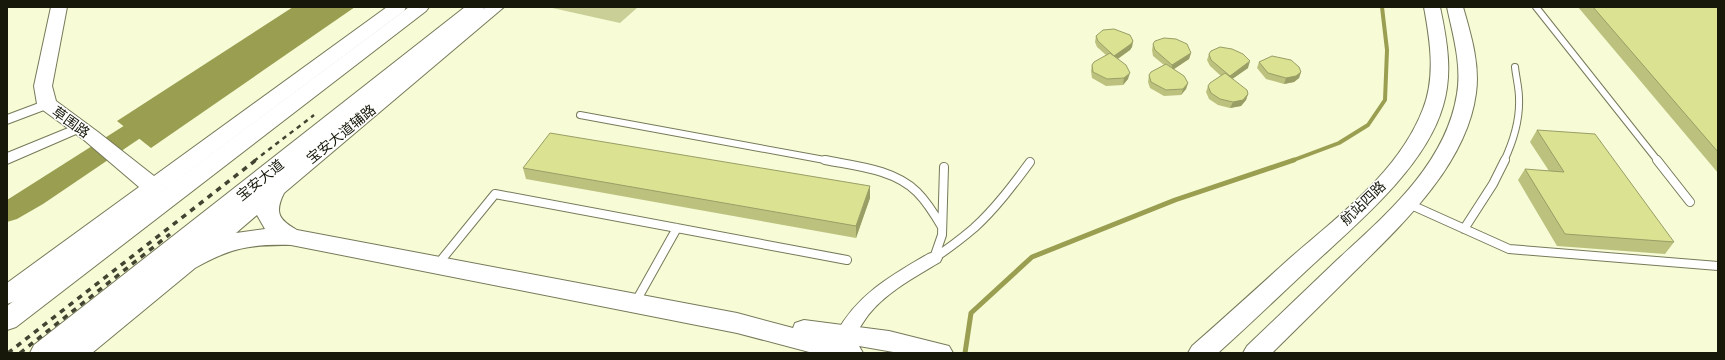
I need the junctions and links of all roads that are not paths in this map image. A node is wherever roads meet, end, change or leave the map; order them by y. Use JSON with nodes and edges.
{"nodes":[{"id":1,"x":59,"y":7,"type":"edge"},
{"id":2,"x":398,"y":7,"type":"edge"},
{"id":3,"x":414,"y":7,"type":"edge"},
{"id":4,"x":420,"y":7,"type":"edge"},
{"id":5,"x":476,"y":7,"type":"edge"},
{"id":6,"x":496,"y":7,"type":"edge"},
{"id":7,"x":1432,"y":7,"type":"edge"},
{"id":8,"x":1455,"y":7,"type":"edge"},
{"id":9,"x":1536,"y":7,"type":"edge"},
{"id":10,"x":326,"y":60,"type":"junction"},
{"id":11,"x":1515,"y":67,"type":"dead end"},
{"id":12,"x":47,"y":104,"type":"junction"},
{"id":13,"x":580,"y":115,"type":"dead end"},
{"id":14,"x":7,"y":120,"type":"edge"},
{"id":15,"x":85,"y":132,"type":"junction"},
{"id":16,"x":7,"y":159,"type":"edge"},
{"id":17,"x":1030,"y":162,"type":"dead end"},
{"id":18,"x":944,"y":167,"type":"dead end"},
{"id":19,"x":153,"y":187,"type":"junction"},
{"id":20,"x":275,"y":189,"type":"junction"},
{"id":21,"x":1690,"y":202,"type":"dead end"},
{"id":22,"x":1407,"y":203,"type":"junction"},
{"id":23,"x":677,"y":228,"type":"junction"},
{"id":24,"x":942,"y":228,"type":"junction"},
{"id":25,"x":1464,"y":229,"type":"junction"},
{"id":26,"x":291,"y":237,"type":"junction"},
{"id":27,"x":934,"y":258,"type":"junction"},
{"id":28,"x":847,"y":260,"type":"dead end"},
{"id":29,"x":184,"y":263,"type":"junction"},
{"id":30,"x":437,"y":265,"type":"junction"},
{"id":31,"x":1718,"y":266,"type":"edge"},
{"id":32,"x":7,"y":295,"type":"edge"},
{"id":33,"x":635,"y":303,"type":"junction"},
{"id":34,"x":7,"y":320,"type":"edge"},
{"id":35,"x":848,"y":344,"type":"edge"},
{"id":36,"x":43,"y":353,"type":"edge"},
{"id":37,"x":75,"y":353,"type":"edge"},
{"id":38,"x":940,"y":353,"type":"edge"},
{"id":39,"x":1201,"y":353,"type":"edge"},
{"id":40,"x":1256,"y":353,"type":"edge"}],
"edges":[{"from":1,"to":12,"type":"street","name":"草围路"},
{"from":2,"to":10,"type":"street"},
{"from":3,"to":10,"type":"main road"},
{"from":4,"to":34,"type":"main road"},
{"from":5,"to":36,"type":"main road","name":"宝安大道"},
{"from":6,"to":20,"type":"street","name":"宝安大道辅路"},
{"from":7,"to":39,"type":"street","name":"航站四路"},
{"from":8,"to":22,"type":"street"},
{"from":9,"to":21,"type":"lane"},
{"from":10,"to":19,"type":"street"},
{"from":11,"to":25,"type":"lane"},
{"from":12,"to":14,"type":"street"},
{"from":12,"to":15,"type":"street","name":"草围路"},
{"from":13,"to":24,"type":"lane"},
{"from":15,"to":16,"type":"street"},
{"from":15,"to":19,"type":"street","name":"草围路"},
{"from":17,"to":27,"type":"lane"},
{"from":18,"to":24,"type":"lane"},
{"from":19,"to":32,"type":"street"},
{"from":20,"to":26,"type":"street"},
{"from":20,"to":29,"type":"street","name":"宝安大道辅路"},
{"from":22,"to":25,"type":"lane"},
{"from":22,"to":40,"type":"street"},
{"from":23,"to":28,"type":"lane"},
{"from":23,"to":30,"type":"lane"},
{"from":23,"to":33,"type":"lane"},
{"from":24,"to":27,"type":"lane"},
{"from":25,"to":31,"type":"lane"},
{"from":26,"to":29,"type":"street"},
{"from":26,"to":30,"type":"street"},
{"from":27,"to":35,"type":"street"},
{"from":29,"to":37,"type":"street","name":"宝安大道辅路"},
{"from":30,"to":33,"type":"street"},
{"from":33,"to":35,"type":"street"},
{"from":35,"to":38,"type":"street"}]}
